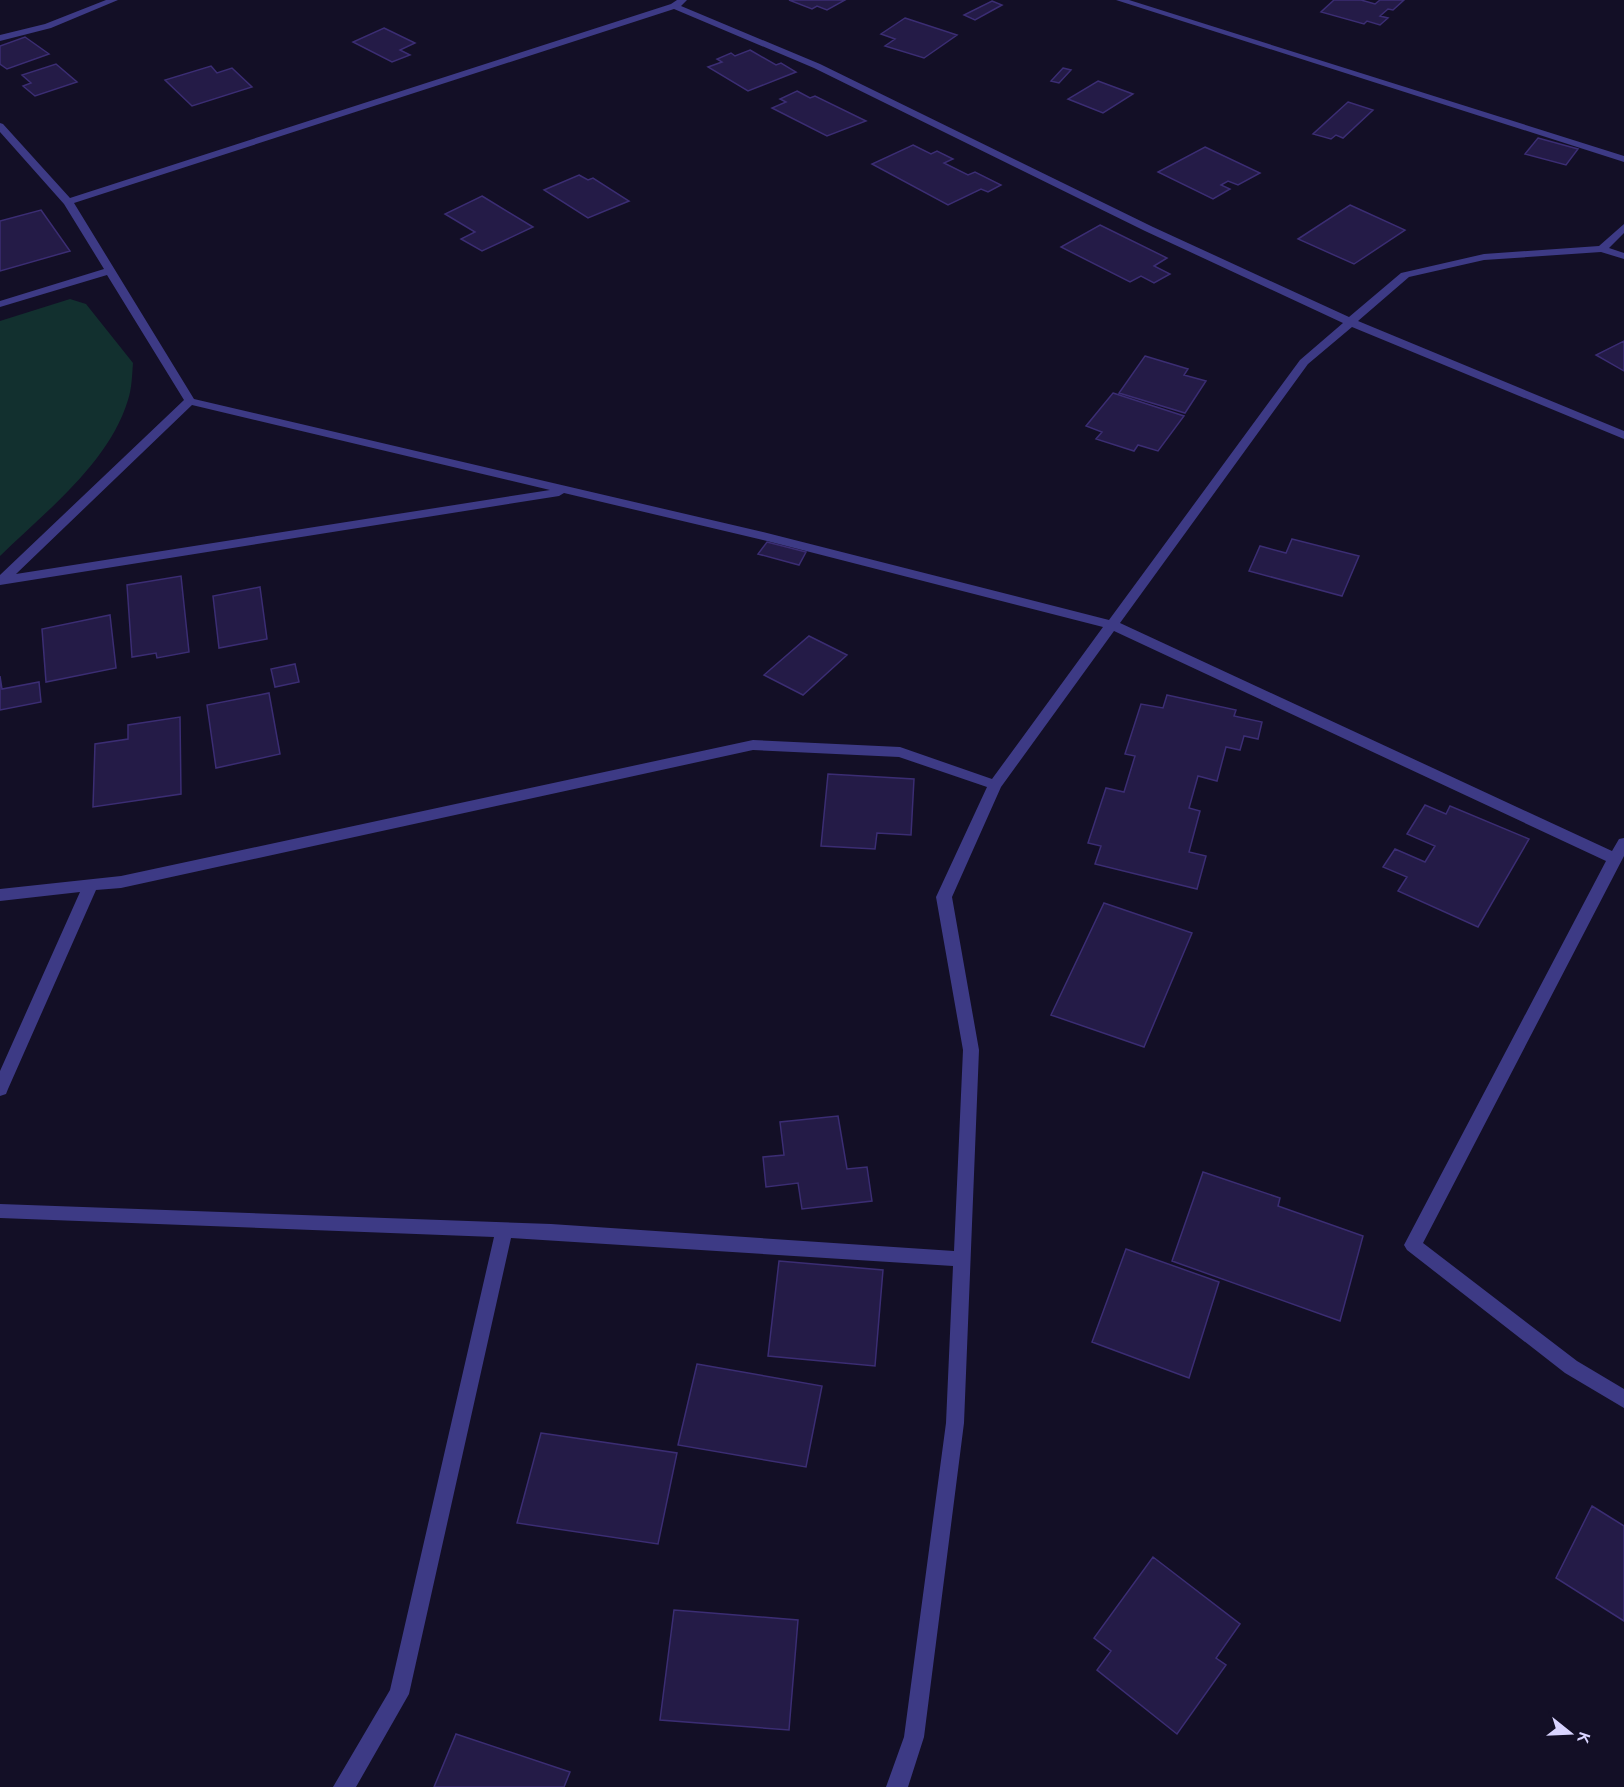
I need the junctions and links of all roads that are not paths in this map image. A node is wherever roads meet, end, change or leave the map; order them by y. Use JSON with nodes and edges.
{"nodes":[{"id":1,"x":114,"y":0,"type":"edge"},
{"id":2,"x":1120,"y":0,"type":"edge"},
{"id":3,"x":678,"y":3,"type":"edge"},
{"id":4,"x":0,"y":38,"type":"edge"},
{"id":5,"x":0,"y":126,"type":"edge"},
{"id":6,"x":1624,"y":159,"type":"edge"},
{"id":7,"x":68,"y":202,"type":"junction"},
{"id":8,"x":1624,"y":227,"type":"edge"},
{"id":9,"x":1602,"y":249,"type":"junction"},
{"id":10,"x":1624,"y":256,"type":"edge"},
{"id":11,"x":110,"y":271,"type":"junction"},
{"id":12,"x":0,"y":304,"type":"edge"},
{"id":13,"x":1350,"y":322,"type":"junction"},
{"id":14,"x":190,"y":401,"type":"junction"},
{"id":15,"x":1624,"y":435,"type":"edge"},
{"id":16,"x":568,"y":490,"type":"junction"},
{"id":17,"x":0,"y":581,"type":"edge"},
{"id":18,"x":1113,"y":624,"type":"junction"},
{"id":19,"x":995,"y":785,"type":"junction"},
{"id":20,"x":1624,"y":843,"type":"edge"},
{"id":21,"x":1615,"y":859,"type":"junction"},
{"id":22,"x":91,"y":885,"type":"junction"},
{"id":23,"x":0,"y":896,"type":"edge"},
{"id":24,"x":0,"y":1089,"type":"edge"},
{"id":25,"x":0,"y":1211,"type":"edge"},
{"id":26,"x":504,"y":1230,"type":"junction"},
{"id":27,"x":962,"y":1259,"type":"junction"},
{"id":28,"x":1624,"y":1400,"type":"edge"},
{"id":29,"x":344,"y":1787,"type":"edge"},
{"id":30,"x":897,"y":1787,"type":"edge"}],
"edges":[{"from":1,"to":4,"type":"street"},
{"from":2,"to":6,"type":"street"},
{"from":3,"to":7,"type":"street"},
{"from":3,"to":13,"type":"street"},
{"from":5,"to":7,"type":"street"},
{"from":7,"to":11,"type":"street"},
{"from":8,"to":9,"type":"street"},
{"from":9,"to":10,"type":"street"},
{"from":9,"to":13,"type":"street"},
{"from":11,"to":12,"type":"street"},
{"from":11,"to":14,"type":"street"},
{"from":13,"to":15,"type":"street"},
{"from":13,"to":18,"type":"street"},
{"from":14,"to":16,"type":"street"},
{"from":14,"to":17,"type":"street"},
{"from":16,"to":17,"type":"street"},
{"from":16,"to":18,"type":"street"},
{"from":18,"to":19,"type":"street"},
{"from":18,"to":21,"type":"street"},
{"from":19,"to":22,"type":"street"},
{"from":19,"to":27,"type":"street"},
{"from":20,"to":21,"type":"street"},
{"from":21,"to":28,"type":"street"},
{"from":22,"to":23,"type":"street"},
{"from":22,"to":24,"type":"street"},
{"from":25,"to":26,"type":"street"},
{"from":26,"to":27,"type":"street"},
{"from":26,"to":29,"type":"street"},
{"from":27,"to":30,"type":"street"}]}
